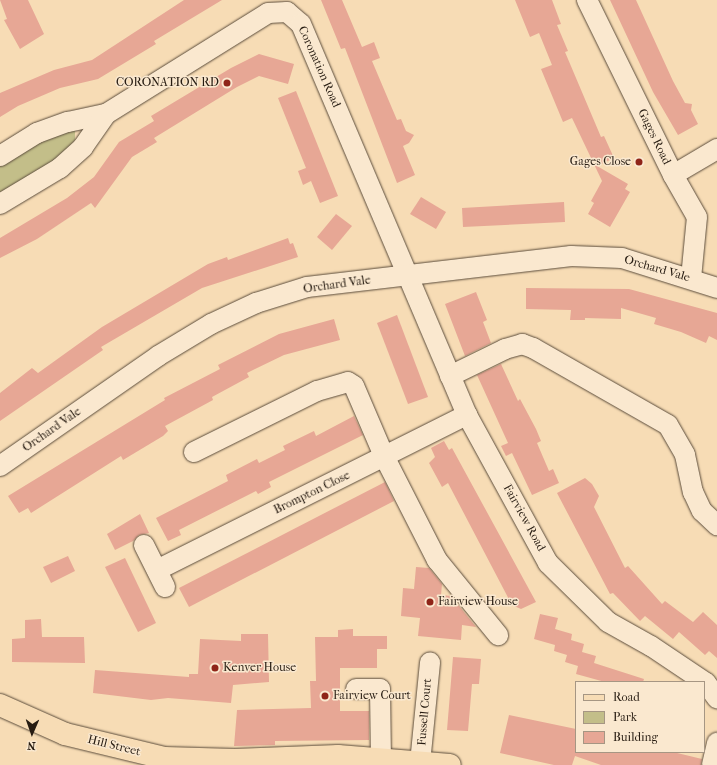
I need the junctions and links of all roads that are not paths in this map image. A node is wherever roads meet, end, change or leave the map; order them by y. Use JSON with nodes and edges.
{"nodes":[{"id":1,"x":587,"y":0,"type":"edge"},
{"id":2,"x":288,"y":6,"type":"edge"},
{"id":3,"x":106,"y":114,"type":"junction"},
{"id":4,"x":717,"y":149,"type":"edge"},
{"id":5,"x":0,"y":156,"type":"edge"},
{"id":6,"x":673,"y":175,"type":"junction"},
{"id":7,"x":0,"y":204,"type":"edge"},
{"id":8,"x":408,"y":276,"type":"junction"},
{"id":9,"x":691,"y":278,"type":"junction"},
{"id":10,"x":717,"y":288,"type":"edge"},
{"id":11,"x":450,"y":376,"type":"junction"},
{"id":12,"x":467,"y":416,"type":"junction"},
{"id":13,"x":194,"y":452,"type":"dead end"},
{"id":14,"x":384,"y":456,"type":"junction"},
{"id":15,"x":0,"y":466,"type":"edge"},
{"id":16,"x":717,"y":525,"type":"edge"},
{"id":17,"x":144,"y":545,"type":"dead end"},
{"id":18,"x":498,"y":635,"type":"dead end"},
{"id":19,"x":430,"y":662,"type":"dead end"},
{"id":20,"x":703,"y":681,"type":"edge"},
{"id":21,"x":705,"y":682,"type":"edge"},
{"id":22,"x":356,"y":689,"type":"dead end"},
{"id":23,"x":717,"y":698,"type":"edge"},
{"id":24,"x":0,"y":705,"type":"edge"},
{"id":25,"x":717,"y":743,"type":"edge"},
{"id":26,"x":381,"y":759,"type":"junction"},
{"id":27,"x":235,"y":763,"type":"edge"},
{"id":28,"x":420,"y":763,"type":"junction"},
{"id":29,"x":450,"y":765,"type":"edge"},
{"id":30,"x":712,"y":765,"type":"edge"}],
"edges":[{"from":1,"to":6,"type":"street","name":"Gages Road"},
{"from":2,"to":3,"type":"street","name":"Coronation Road"},
{"from":2,"to":8,"type":"street","name":"Coronation Road"},
{"from":3,"to":5,"type":"street","name":"Coronation Road"},
{"from":3,"to":7,"type":"street","name":"Coronation Road"},
{"from":4,"to":6,"type":"street"},
{"from":6,"to":9,"type":"street","name":"Gages Road"},
{"from":8,"to":9,"type":"street","name":"Orchard Vale"},
{"from":8,"to":11,"type":"street","name":"Fairview Road"},
{"from":8,"to":15,"type":"street","name":"Orchard Vale"},
{"from":9,"to":10,"type":"street","name":"Orchard Vale"},
{"from":11,"to":12,"type":"street","name":"Fairview Road"},
{"from":11,"to":16,"type":"street"},
{"from":12,"to":14,"type":"street","name":"Brompton Close"},
{"from":12,"to":20,"type":"street","name":"Fairview Road"},
{"from":13,"to":14,"type":"street"},
{"from":14,"to":17,"type":"street","name":"Brompton Close"},
{"from":14,"to":18,"type":"street"},
{"from":19,"to":28,"type":"street","name":"Fussell Court"},
{"from":21,"to":23,"type":"street","name":"Fairview Road"},
{"from":22,"to":26,"type":"street"},
{"from":24,"to":27,"type":"main road","name":"Hill Street"},
{"from":25,"to":30,"type":"street"},
{"from":26,"to":27,"type":"main road","name":"Hill Street"},
{"from":26,"to":28,"type":"main road","name":"Hill Street"},
{"from":28,"to":29,"type":"main road","name":"Hill Street"}]}
